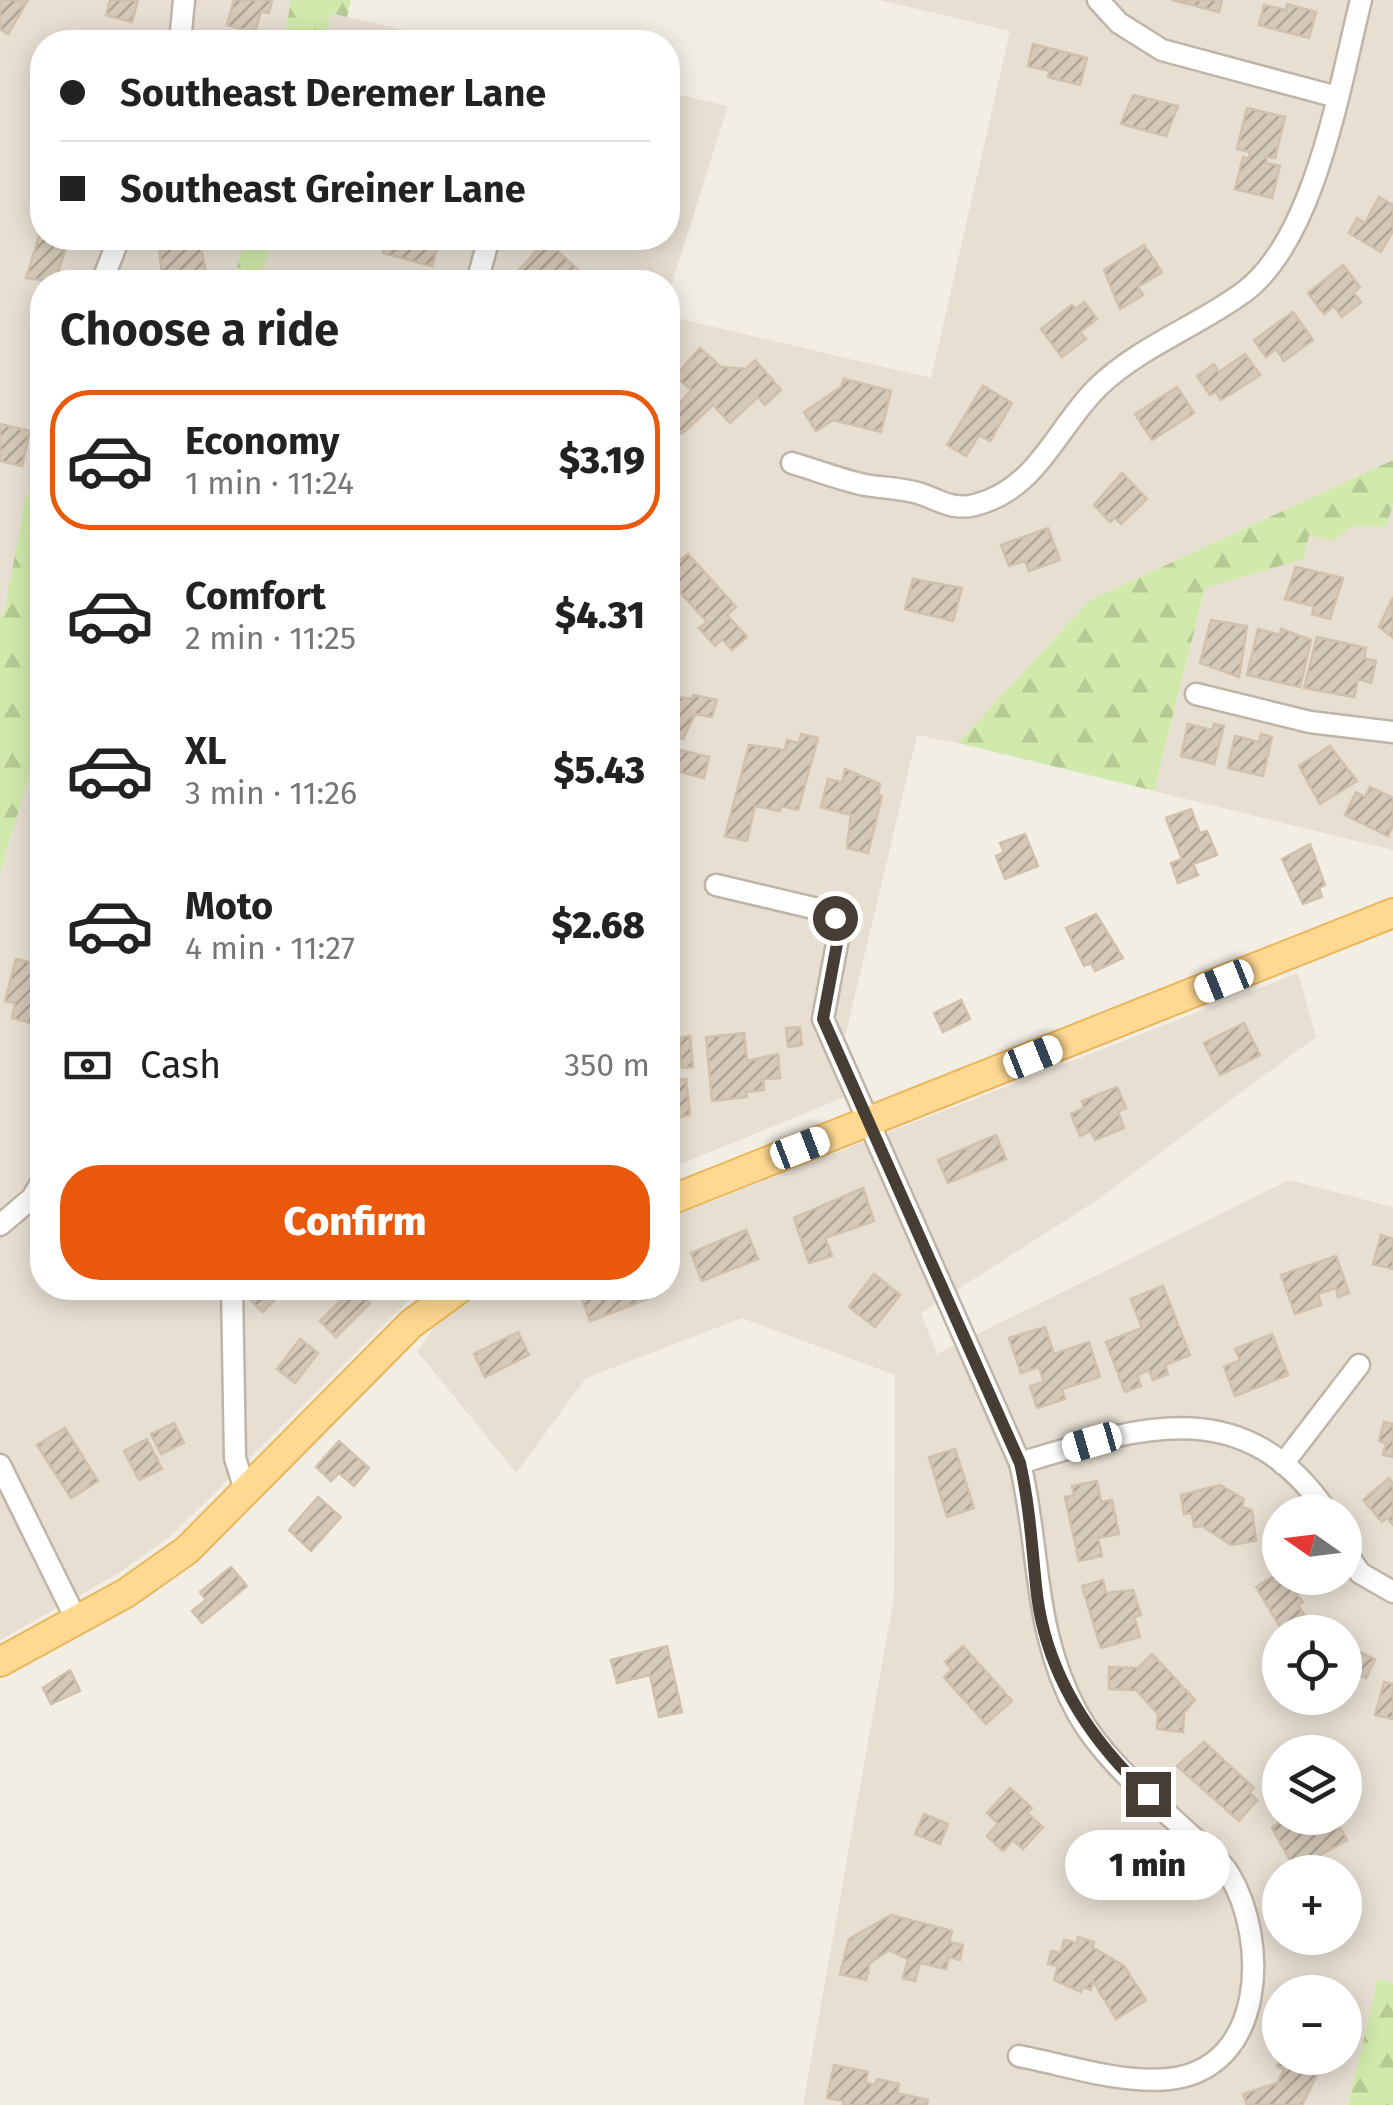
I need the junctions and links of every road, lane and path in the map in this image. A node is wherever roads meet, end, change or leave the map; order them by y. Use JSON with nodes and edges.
{"nodes":[{"id":1,"x":184,"y":0,"type":"edge"},
{"id":2,"x":1098,"y":0,"type":"edge"},
{"id":3,"x":1361,"y":0,"type":"edge"},
{"id":4,"x":181,"y":30,"type":"edge"},
{"id":5,"x":1336,"y":97,"type":"junction"},
{"id":6,"x":792,"y":463,"type":"dead end"},
{"id":7,"x":1196,"y":694,"type":"dead end"},
{"id":8,"x":1393,"y":732,"type":"edge"},
{"id":9,"x":716,"y":885,"type":"dead end"},
{"id":10,"x":1393,"y":913,"type":"edge"},
{"id":11,"x":867,"y":1122,"type":"junction"},
{"id":12,"x":680,"y":1195,"type":"edge"},
{"id":13,"x":30,"y":1200,"type":"edge"},
{"id":14,"x":0,"y":1225,"type":"edge"},
{"id":15,"x":232,"y":1300,"type":"edge"},
{"id":16,"x":444,"y":1300,"type":"edge"},
{"id":17,"x":1359,"y":1365,"type":"dead end"},
{"id":18,"x":1020,"y":1463,"type":"junction"},
{"id":19,"x":0,"y":1464,"type":"edge"},
{"id":20,"x":1282,"y":1464,"type":"junction"},
{"id":21,"x":246,"y":1493,"type":"junction"},
{"id":22,"x":1310,"y":1495,"type":"edge"},
{"id":23,"x":1362,"y":1574,"type":"edge"},
{"id":24,"x":1393,"y":1592,"type":"edge"},
{"id":25,"x":77,"y":1621,"type":"junction"},
{"id":26,"x":0,"y":1662,"type":"edge"},
{"id":27,"x":1019,"y":2056,"type":"dead end"}],
"edges":[{"from":1,"to":4,"type":"street"},
{"from":2,"to":5,"type":"street"},
{"from":3,"to":5,"type":"street"},
{"from":5,"to":6,"type":"street"},
{"from":7,"to":8,"type":"street"},
{"from":9,"to":11,"type":"street"},
{"from":10,"to":11,"type":"main road"},
{"from":11,"to":12,"type":"main road"},
{"from":11,"to":18,"type":"street"},
{"from":13,"to":14,"type":"street"},
{"from":15,"to":21,"type":"street"},
{"from":16,"to":21,"type":"main road"},
{"from":17,"to":20,"type":"street"},
{"from":18,"to":20,"type":"street"},
{"from":18,"to":27,"type":"street"},
{"from":19,"to":25,"type":"street"},
{"from":20,"to":22,"type":"street"},
{"from":21,"to":25,"type":"main road"},
{"from":23,"to":24,"type":"street"},
{"from":25,"to":26,"type":"main road"}]}
